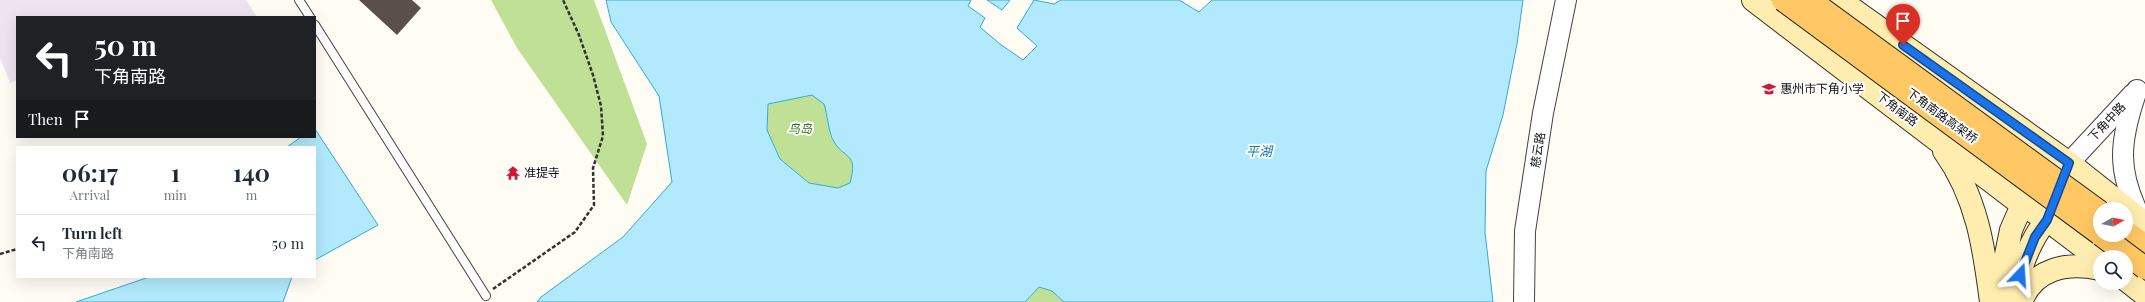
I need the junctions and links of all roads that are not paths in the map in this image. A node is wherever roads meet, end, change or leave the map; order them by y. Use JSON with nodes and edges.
{"nodes":[{"id":1,"x":299,"y":0,"type":"edge"},
{"id":2,"x":1566,"y":0,"type":"edge"},
{"id":3,"x":1752,"y":0,"type":"edge"},
{"id":4,"x":1783,"y":0,"type":"edge"},
{"id":5,"x":1810,"y":0,"type":"edge"},
{"id":6,"x":1840,"y":0,"type":"edge"},
{"id":7,"x":309,"y":16,"type":"edge"},
{"id":8,"x":316,"y":27,"type":"edge"},
{"id":9,"x":2141,"y":86,"type":"edge"},
{"id":10,"x":1934,"y":137,"type":"junction"},
{"id":11,"x":2069,"y":163,"type":"junction"},
{"id":12,"x":2022,"y":205,"type":"junction"},
{"id":13,"x":2093,"y":207,"type":"edge"},
{"id":14,"x":2047,"y":220,"type":"junction"},
{"id":15,"x":2135,"y":226,"type":"edge"},
{"id":16,"x":2093,"y":228,"type":"edge"},
{"id":17,"x":2111,"y":242,"type":"edge"},
{"id":18,"x":2145,"y":246,"type":"edge"},
{"id":19,"x":2093,"y":255,"type":"edge"},
{"id":20,"x":2093,"y":268,"type":"edge"},
{"id":21,"x":2145,"y":268,"type":"edge"},
{"id":22,"x":2133,"y":286,"type":"edge"},
{"id":23,"x":2145,"y":295,"type":"edge"},
{"id":24,"x":486,"y":296,"type":"road end"},
{"id":25,"x":1524,"y":302,"type":"edge"},
{"id":26,"x":1990,"y":302,"type":"edge"},
{"id":27,"x":1996,"y":302,"type":"edge"},
{"id":28,"x":2015,"y":302,"type":"edge"},
{"id":29,"x":2020,"y":302,"type":"edge"}],
"edges":[{"from":1,"to":7,"type":"lane"},
{"from":2,"to":25,"type":"street","name":"慈云路"},
{"from":3,"to":10,"type":"main road","name":"下角南路"},
{"from":4,"to":16,"type":"main road","name":"下角南路高架桥","bridge":true},
{"from":5,"to":13,"type":"main road","name":"下角南路高架桥","bridge":true},
{"from":6,"to":11,"type":"main road"},
{"from":8,"to":24,"type":"lane"},
{"from":9,"to":11,"type":"street","name":"下角中路"},
{"from":9,"to":15,"type":"street"},
{"from":10,"to":12,"type":"main road","name":"下角南路"},
{"from":10,"to":26,"type":"main road"},
{"from":11,"to":12,"type":"main road"},
{"from":11,"to":14,"type":"main road"},
{"from":11,"to":15,"type":"main road"},
{"from":12,"to":14,"type":"main road","name":"下角南路"},
{"from":12,"to":27,"type":"main road"},
{"from":14,"to":19,"type":"main road","name":"下角南路"},
{"from":14,"to":28,"type":"main road"},
{"from":15,"to":18,"type":"main road"},
{"from":17,"to":21,"type":"main road","name":"下角南路高架桥","bridge":true},
{"from":20,"to":29,"type":"main road"},
{"from":22,"to":23,"type":"main road"}]}
